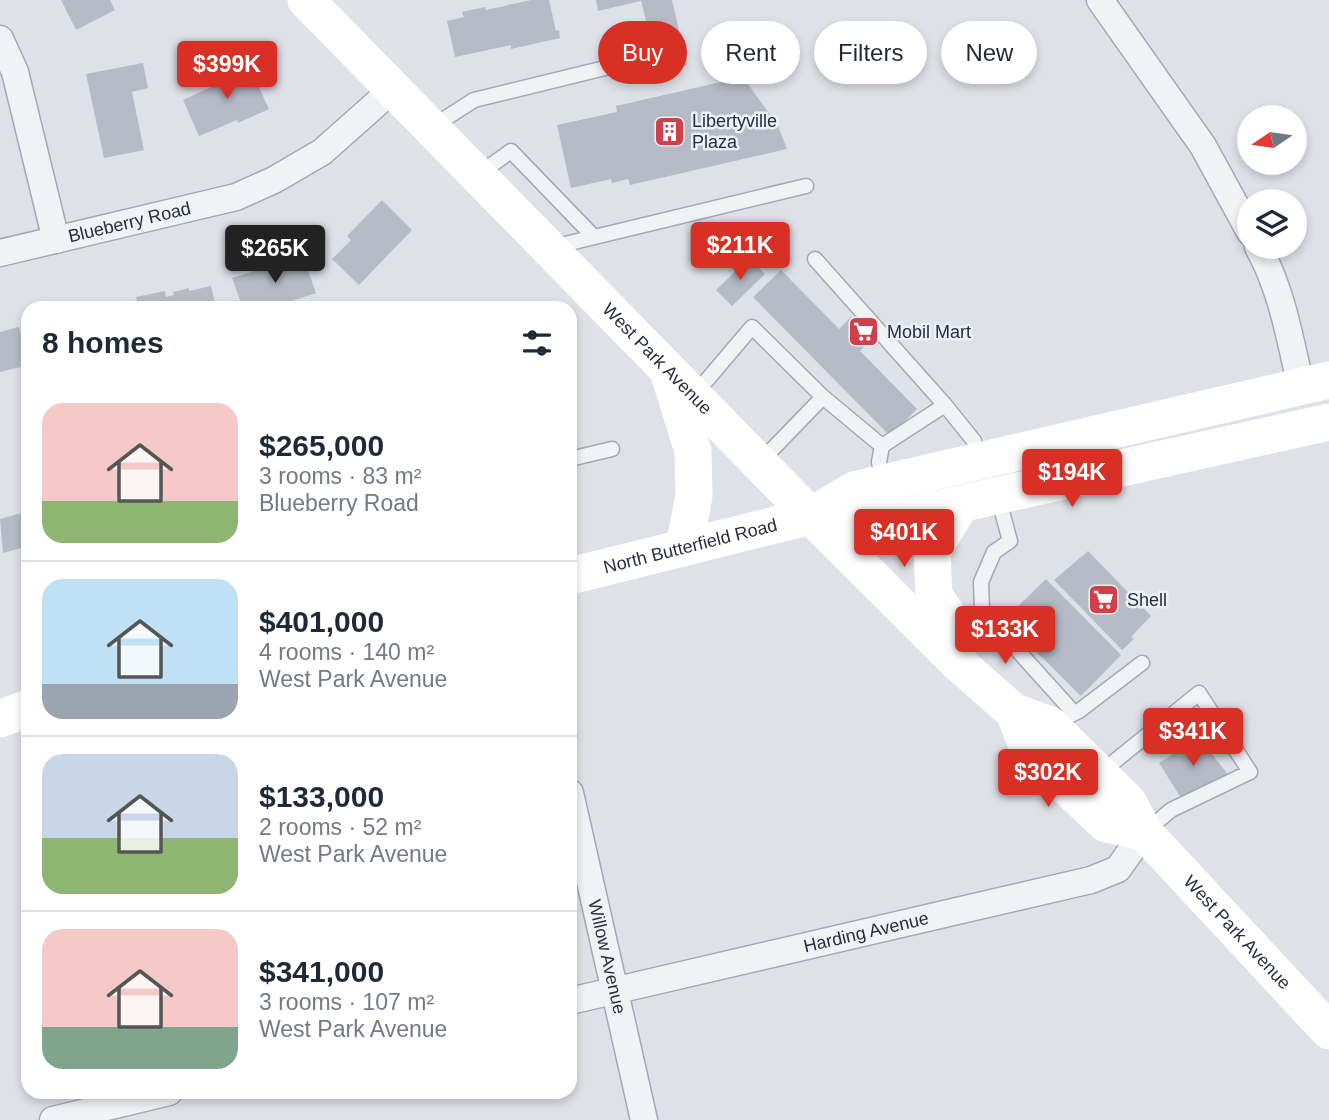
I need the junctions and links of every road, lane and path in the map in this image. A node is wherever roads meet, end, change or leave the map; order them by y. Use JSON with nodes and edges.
{"nodes":[{"id":1,"x":1100,"y":0,"type":"edge"},
{"id":2,"x":308,"y":1,"type":"edge"},
{"id":3,"x":0,"y":39,"type":"edge"},
{"id":4,"x":598,"y":70,"type":"edge"},
{"id":5,"x":393,"y":89,"type":"junction"},
{"id":6,"x":431,"y":128,"type":"junction"},
{"id":7,"x":477,"y":175,"type":"junction"},
{"id":8,"x":806,"y":186,"type":"dead end"},
{"id":9,"x":1237,"y":208,"type":"edge"},
{"id":10,"x":594,"y":237,"type":"junction"},
{"id":11,"x":56,"y":240,"type":"junction"},
{"id":12,"x":549,"y":248,"type":"junction"},
{"id":13,"x":0,"y":253,"type":"edge"},
{"id":14,"x":815,"y":259,"type":"dead end"},
{"id":15,"x":1265,"y":259,"type":"edge"},
{"id":16,"x":668,"y":370,"type":"junction"},
{"id":17,"x":1315,"y":383,"type":"edge"},
{"id":18,"x":694,"y":396,"type":"junction"},
{"id":19,"x":823,"y":397,"type":"junction"},
{"id":20,"x":946,"y":405,"type":"junction"},
{"id":21,"x":1329,"y":422,"type":"edge"},
{"id":22,"x":883,"y":446,"type":"junction"},
{"id":23,"x":612,"y":449,"type":"dead end"},
{"id":24,"x":577,"y":457,"type":"edge"},
{"id":25,"x":978,"y":461,"type":"junction"},
{"id":26,"x":759,"y":463,"type":"junction"},
{"id":27,"x":884,"y":483,"type":"junction"},
{"id":28,"x":997,"y":496,"type":"junction"},
{"id":29,"x":961,"y":504,"type":"junction"},
{"id":30,"x":811,"y":516,"type":"junction"},
{"id":31,"x":684,"y":548,"type":"junction"},
{"id":32,"x":577,"y":574,"type":"edge"},
{"id":33,"x":957,"y":662,"type":"junction"},
{"id":34,"x":1142,"y":663,"type":"dead end"},
{"id":35,"x":21,"y":711,"type":"edge"},
{"id":36,"x":1014,"y":712,"type":"junction"},
{"id":37,"x":0,"y":719,"type":"edge"},
{"id":38,"x":1062,"y":719,"type":"junction"},
{"id":39,"x":1099,"y":774,"type":"junction"},
{"id":40,"x":577,"y":824,"type":"edge"},
{"id":41,"x":1144,"y":832,"type":"junction"},
{"id":42,"x":615,"y":991,"type":"junction"},
{"id":43,"x":577,"y":999,"type":"edge"},
{"id":44,"x":1329,"y":1031,"type":"edge"},
{"id":45,"x":140,"y":1099,"type":"edge"},
{"id":46,"x":53,"y":1120,"type":"edge"},
{"id":47,"x":644,"y":1120,"type":"edge"}],
"edges":[{"from":1,"to":9,"type":"street"},
{"from":2,"to":5,"type":"main road","name":"West Park Avenue"},
{"from":3,"to":11,"type":"street"},
{"from":4,"to":6,"type":"lane"},
{"from":5,"to":6,"type":"main road","name":"West Park Avenue"},
{"from":5,"to":11,"type":"street","name":"Blueberry Road"},
{"from":6,"to":7,"type":"main road","name":"West Park Avenue"},
{"from":7,"to":10,"type":"lane"},
{"from":7,"to":12,"type":"main road","name":"West Park Avenue"},
{"from":8,"to":10,"type":"lane"},
{"from":10,"to":12,"type":"lane"},
{"from":11,"to":13,"type":"street","name":"Blueberry Road"},
{"from":12,"to":16,"type":"main road","name":"West Park Avenue"},
{"from":14,"to":20,"type":"lane"},
{"from":15,"to":17,"type":"street"},
{"from":16,"to":18,"type":"main road","name":"West Park Avenue"},
{"from":16,"to":31,"type":"main road"},
{"from":17,"to":25,"type":"main road"},
{"from":18,"to":19,"type":"lane"},
{"from":18,"to":26,"type":"main road","name":"West Park Avenue"},
{"from":19,"to":22,"type":"lane"},
{"from":19,"to":26,"type":"lane"},
{"from":20,"to":22,"type":"lane"},
{"from":20,"to":25,"type":"lane"},
{"from":21,"to":28,"type":"main road"},
{"from":22,"to":27,"type":"lane"},
{"from":23,"to":24,"type":"lane"},
{"from":25,"to":27,"type":"main road"},
{"from":26,"to":30,"type":"main road","name":"West Park Avenue"},
{"from":27,"to":30,"type":"main road"},
{"from":28,"to":29,"type":"main road"},
{"from":28,"to":38,"type":"lane"},
{"from":29,"to":30,"type":"main road"},
{"from":29,"to":33,"type":"main road"},
{"from":30,"to":31,"type":"main road","name":"North Butterfield Road"},
{"from":30,"to":33,"type":"main road","name":"West Park Avenue"},
{"from":31,"to":32,"type":"main road","name":"North Butterfield Road"},
{"from":33,"to":36,"type":"main road","name":"West Park Avenue"},
{"from":34,"to":38,"type":"lane"},
{"from":35,"to":37,"type":"main road"},
{"from":36,"to":38,"type":"main road","name":"West Park Avenue"},
{"from":36,"to":41,"type":"main road","name":"West Park Avenue"},
{"from":38,"to":39,"type":"main road","name":"West Park Avenue"},
{"from":39,"to":41,"type":"main road","name":"West Park Avenue"},
{"from":39,"to":41,"type":"lane"},
{"from":40,"to":42,"type":"street","name":"Willow Avenue"},
{"from":41,"to":42,"type":"street","name":"Harding Avenue"},
{"from":41,"to":44,"type":"main road","name":"West Park Avenue"},
{"from":42,"to":43,"type":"street","name":"Harding Avenue"},
{"from":42,"to":47,"type":"street","name":"Willow Avenue"},
{"from":45,"to":46,"type":"street"}]}
